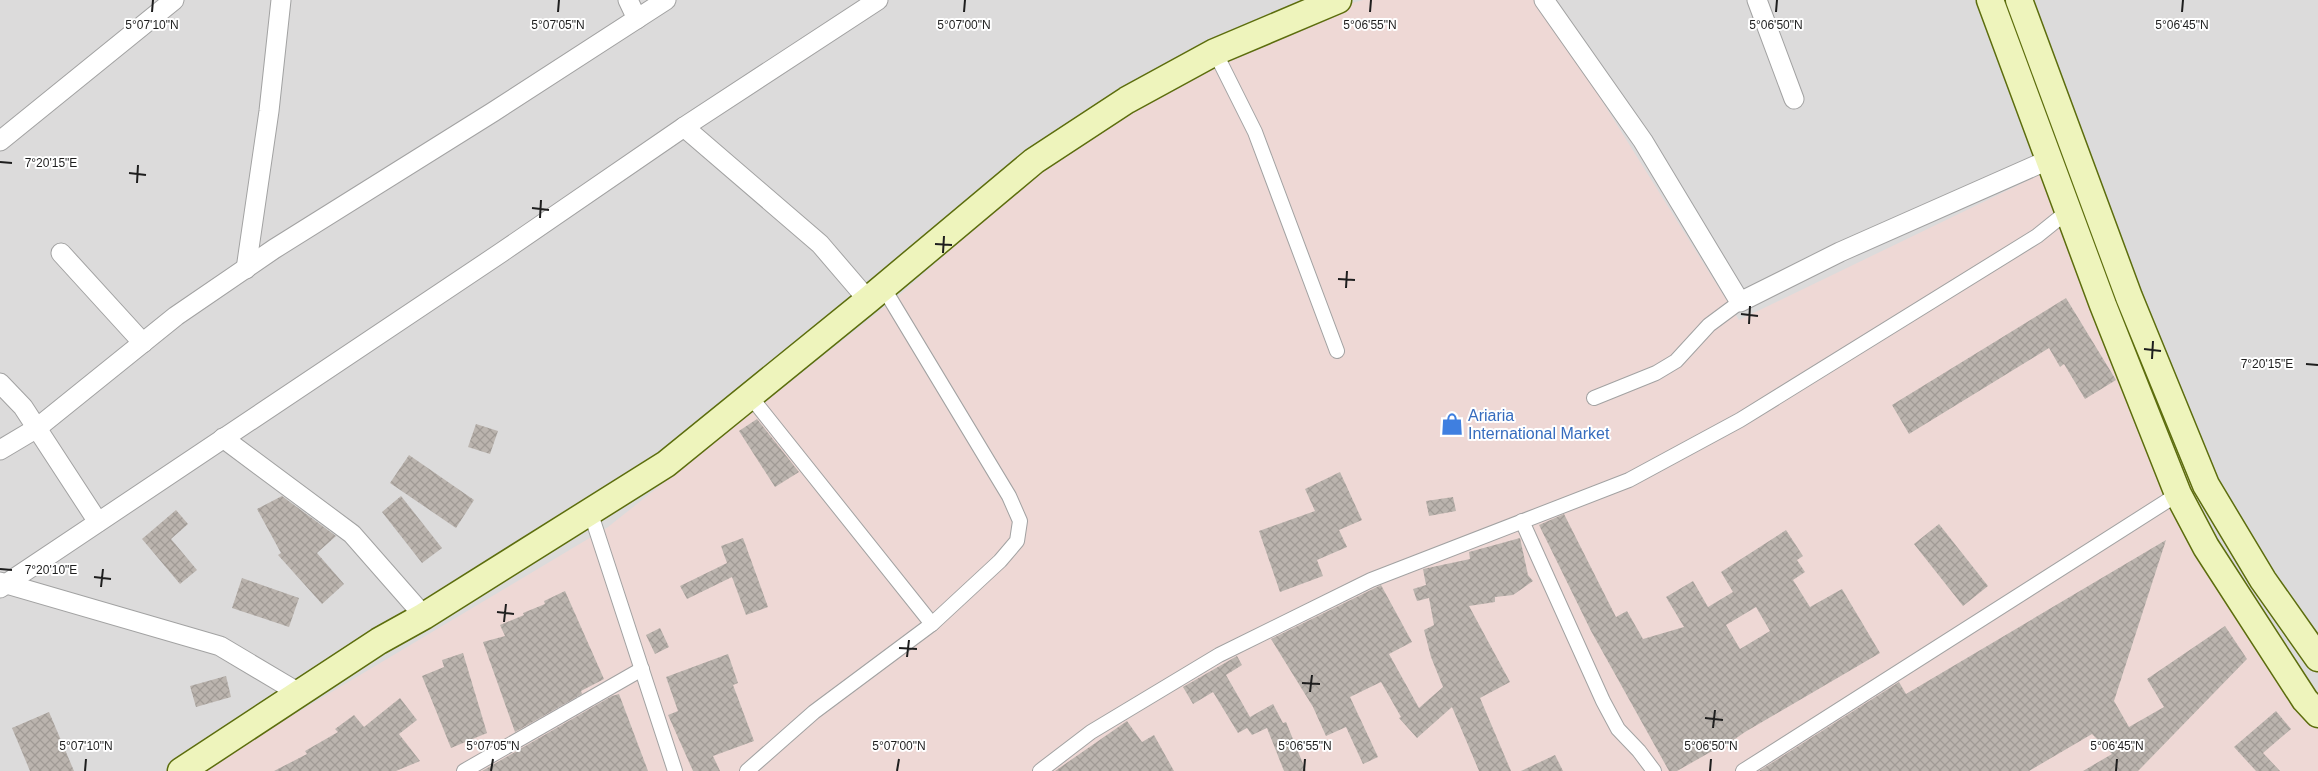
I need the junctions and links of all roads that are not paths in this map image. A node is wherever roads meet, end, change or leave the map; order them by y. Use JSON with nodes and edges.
{"nodes":[{"id":1,"x":174,"y":0,"type":"edge"},
{"id":2,"x":281,"y":0,"type":"edge"},
{"id":3,"x":628,"y":0,"type":"edge"},
{"id":4,"x":666,"y":0,"type":"edge"},
{"id":5,"x":878,"y":0,"type":"edge"},
{"id":6,"x":1338,"y":0,"type":"edge"},
{"id":7,"x":1544,"y":0,"type":"edge"},
{"id":8,"x":1757,"y":0,"type":"edge"},
{"id":9,"x":1990,"y":0,"type":"edge"},
{"id":10,"x":2020,"y":0,"type":"edge"},
{"id":11,"x":637,"y":19,"type":"junction"},
{"id":12,"x":1215,"y":52,"type":"junction"},
{"id":13,"x":1794,"y":100,"type":"dead end"},
{"id":14,"x":684,"y":127,"type":"junction"},
{"id":15,"x":0,"y":141,"type":"edge"},
{"id":16,"x":2048,"y":160,"type":"junction"},
{"id":17,"x":2068,"y":211,"type":"junction"},
{"id":18,"x":61,"y":253,"type":"dead end"},
{"id":19,"x":246,"y":269,"type":"junction"},
{"id":20,"x":875,"y":293,"type":"junction"},
{"id":21,"x":1740,"y":302,"type":"junction"},
{"id":22,"x":143,"y":343,"type":"junction"},
{"id":23,"x":1337,"y":351,"type":"dead end"},
{"id":24,"x":0,"y":383,"type":"edge"},
{"id":25,"x":750,"y":396,"type":"junction"},
{"id":26,"x":1594,"y":398,"type":"dead end"},
{"id":27,"x":37,"y":428,"type":"junction"},
{"id":28,"x":223,"y":438,"type":"junction"},
{"id":29,"x":0,"y":450,"type":"edge"},
{"id":30,"x":2178,"y":494,"type":"junction"},
{"id":31,"x":590,"y":511,"type":"junction"},
{"id":32,"x":1522,"y":521,"type":"junction"},
{"id":33,"x":98,"y":522,"type":"junction"},
{"id":34,"x":2,"y":585,"type":"edge"},
{"id":35,"x":424,"y":616,"type":"junction"},
{"id":36,"x":932,"y":624,"type":"junction"},
{"id":37,"x":2318,"y":658,"type":"edge"},
{"id":38,"x":642,"y":669,"type":"junction"},
{"id":39,"x":299,"y":693,"type":"junction"},
{"id":40,"x":2318,"y":714,"type":"edge"},
{"id":41,"x":181,"y":771,"type":"edge"},
{"id":42,"x":464,"y":771,"type":"edge"},
{"id":43,"x":675,"y":771,"type":"edge"},
{"id":44,"x":747,"y":771,"type":"edge"},
{"id":45,"x":1040,"y":771,"type":"edge"},
{"id":46,"x":1654,"y":771,"type":"edge"},
{"id":47,"x":1744,"y":771,"type":"edge"}],
"edges":[{"from":1,"to":15,"type":"street"},
{"from":2,"to":19,"type":"street"},
{"from":3,"to":11,"type":"street"},
{"from":4,"to":11,"type":"street"},
{"from":5,"to":14,"type":"street"},
{"from":6,"to":12,"type":"main road"},
{"from":7,"to":21,"type":"street"},
{"from":8,"to":13,"type":"street"},
{"from":9,"to":16,"type":"main road"},
{"from":10,"to":37,"type":"main road"},
{"from":11,"to":19,"type":"street"},
{"from":12,"to":20,"type":"main road"},
{"from":12,"to":23,"type":"street"},
{"from":14,"to":20,"type":"street"},
{"from":14,"to":28,"type":"street"},
{"from":16,"to":17,"type":"main road"},
{"from":16,"to":21,"type":"street"},
{"from":17,"to":30,"type":"main road"},
{"from":17,"to":32,"type":"street"},
{"from":18,"to":22,"type":"street"},
{"from":19,"to":22,"type":"street"},
{"from":20,"to":25,"type":"main road"},
{"from":20,"to":36,"type":"street"},
{"from":21,"to":26,"type":"street"},
{"from":22,"to":27,"type":"street"},
{"from":24,"to":27,"type":"street"},
{"from":25,"to":31,"type":"main road"},
{"from":25,"to":36,"type":"street"},
{"from":27,"to":29,"type":"street"},
{"from":27,"to":33,"type":"street"},
{"from":28,"to":33,"type":"street"},
{"from":28,"to":35,"type":"street"},
{"from":30,"to":40,"type":"main road"},
{"from":30,"to":47,"type":"street"},
{"from":31,"to":35,"type":"main road"},
{"from":31,"to":38,"type":"street"},
{"from":32,"to":45,"type":"street"},
{"from":32,"to":46,"type":"street"},
{"from":33,"to":34,"type":"street"},
{"from":34,"to":39,"type":"street"},
{"from":35,"to":39,"type":"main road"},
{"from":36,"to":44,"type":"street"},
{"from":38,"to":42,"type":"street"},
{"from":38,"to":43,"type":"street"},
{"from":39,"to":41,"type":"main road"}]}
